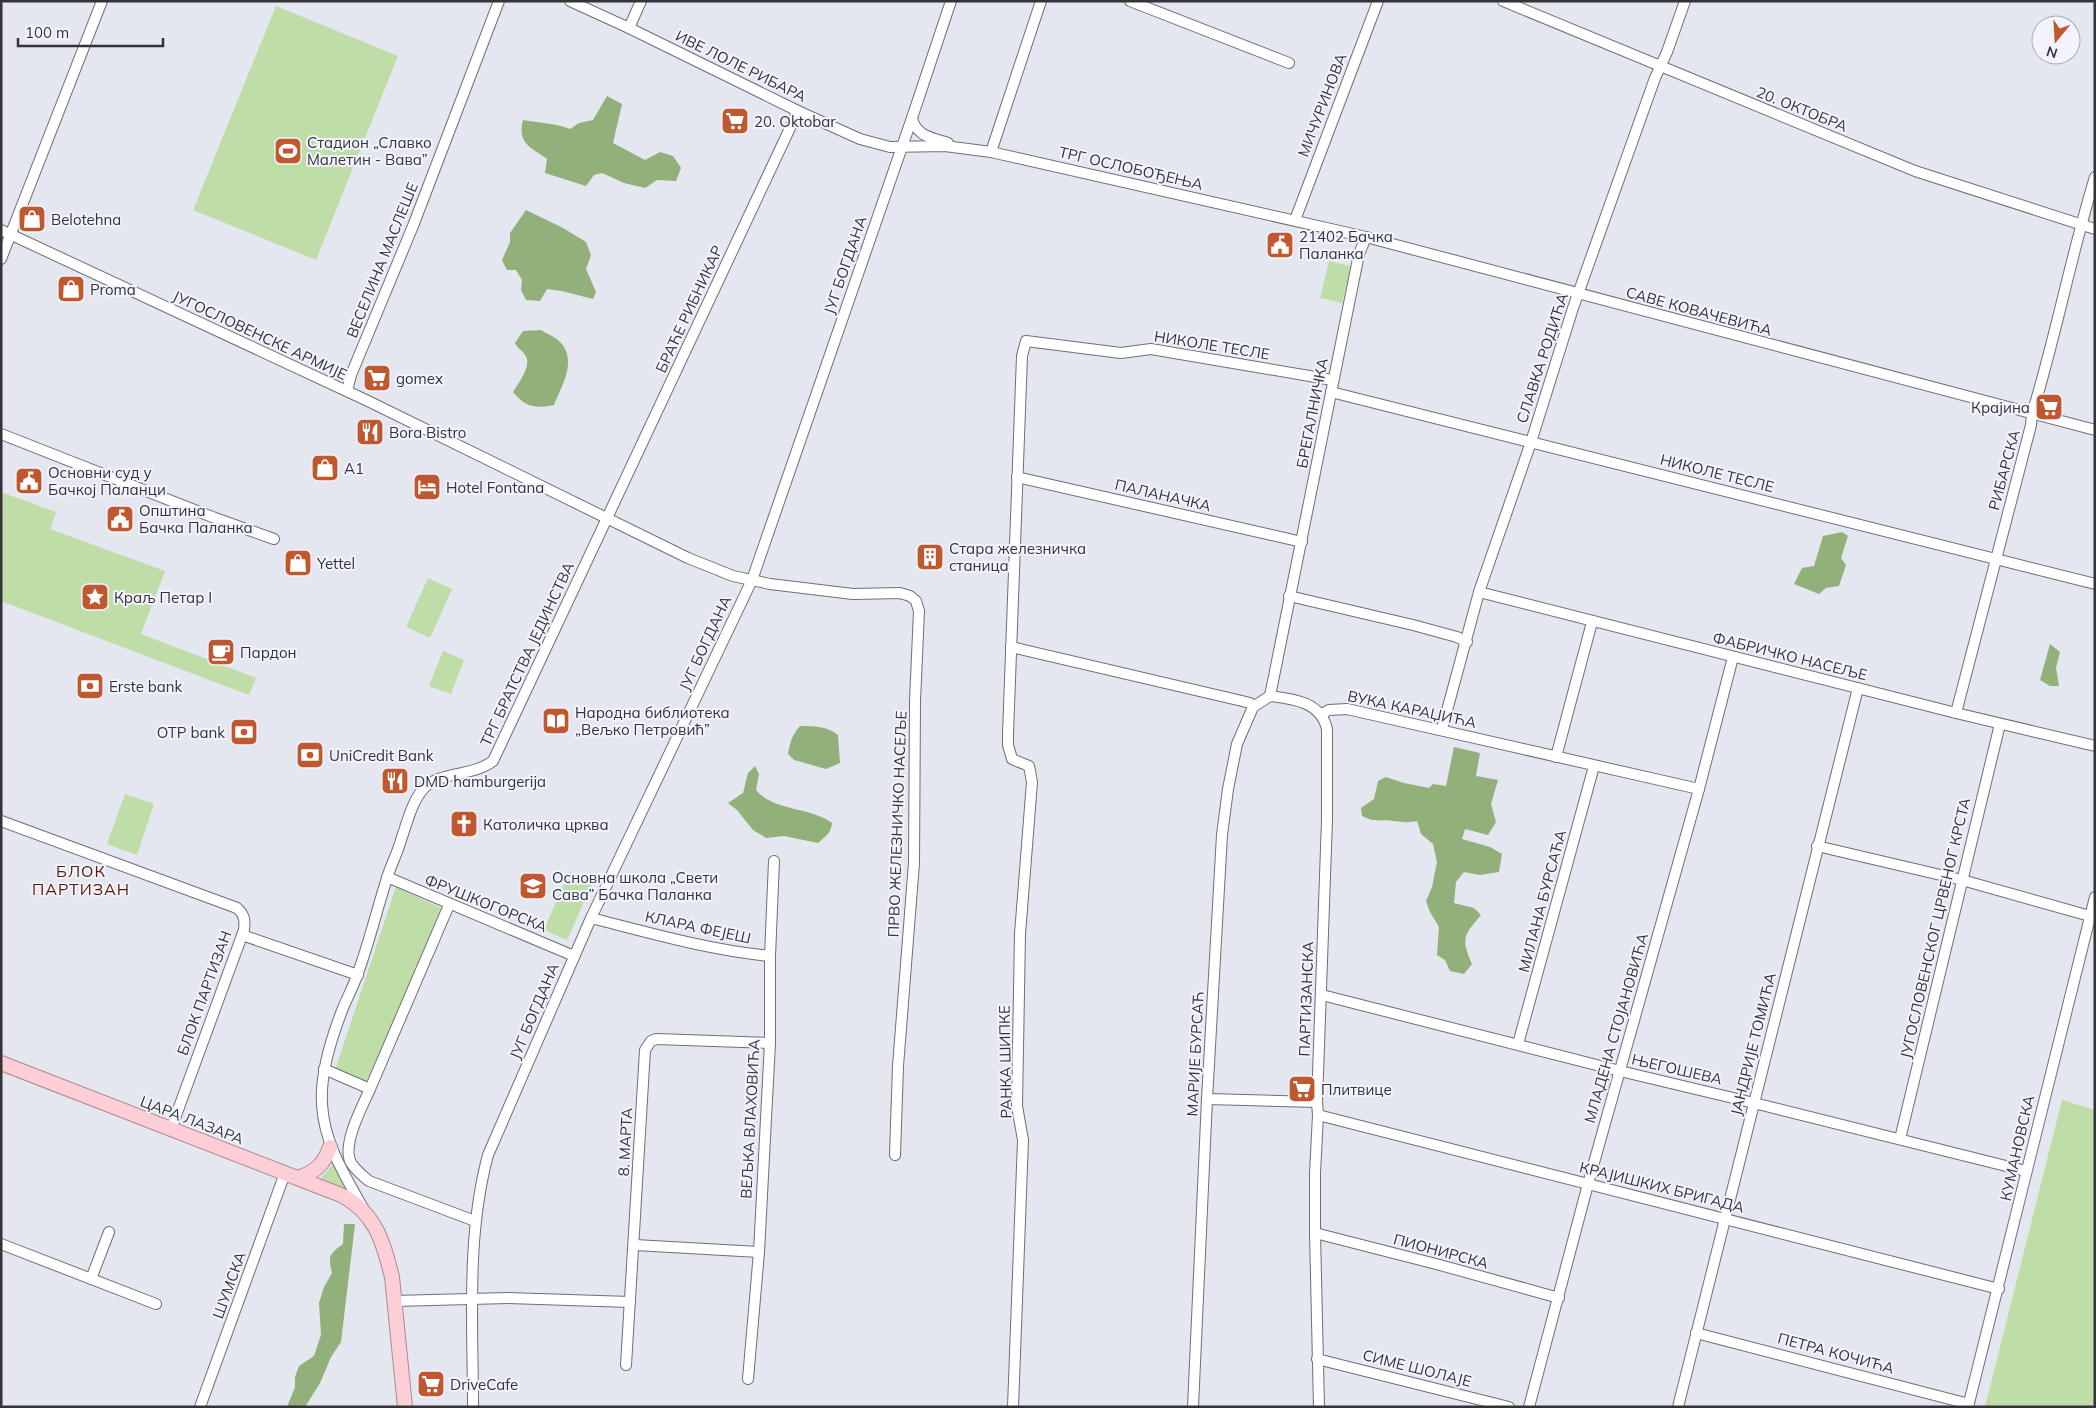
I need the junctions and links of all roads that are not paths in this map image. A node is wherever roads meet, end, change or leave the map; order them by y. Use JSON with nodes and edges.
{"nodes":[{"id":1,"x":102,"y":1,"type":"edge"},
{"id":2,"x":499,"y":1,"type":"edge"},
{"id":3,"x":570,"y":1,"type":"edge"},
{"id":4,"x":641,"y":1,"type":"edge"},
{"id":5,"x":951,"y":1,"type":"edge"},
{"id":6,"x":1041,"y":1,"type":"edge"},
{"id":7,"x":1130,"y":1,"type":"edge"},
{"id":8,"x":1378,"y":1,"type":"edge"},
{"id":9,"x":1503,"y":1,"type":"edge"},
{"id":10,"x":1685,"y":1,"type":"edge"},
{"id":11,"x":629,"y":28,"type":"junction"},
{"id":12,"x":1289,"y":63,"type":"dead end"},
{"id":13,"x":1660,"y":66,"type":"junction"},
{"id":14,"x":798,"y":111,"type":"junction"},
{"id":15,"x":912,"y":118,"type":"junction"},
{"id":16,"x":902,"y":147,"type":"junction"},
{"id":17,"x":961,"y":147,"type":"junction"},
{"id":18,"x":991,"y":152,"type":"junction"},
{"id":19,"x":2095,"y":177,"type":"edge"},
{"id":20,"x":1295,"y":220,"type":"junction"},
{"id":21,"x":2081,"y":225,"type":"junction"},
{"id":22,"x":2095,"y":229,"type":"edge"},
{"id":23,"x":6,"y":232,"type":"edge"},
{"id":24,"x":1366,"y":237,"type":"junction"},
{"id":25,"x":1,"y":259,"type":"edge"},
{"id":26,"x":1579,"y":294,"type":"junction"},
{"id":27,"x":1333,"y":380,"type":"junction"},
{"id":28,"x":347,"y":391,"type":"junction"},
{"id":29,"x":1331,"y":392,"type":"junction"},
{"id":30,"x":2032,"y":414,"type":"junction"},
{"id":31,"x":2095,"y":430,"type":"edge"},
{"id":32,"x":1,"y":434,"type":"edge"},
{"id":33,"x":1531,"y":442,"type":"junction"},
{"id":34,"x":1017,"y":477,"type":"junction"},
{"id":35,"x":607,"y":519,"type":"junction"},
{"id":36,"x":274,"y":539,"type":"dead end"},
{"id":37,"x":1302,"y":542,"type":"junction"},
{"id":38,"x":1996,"y":559,"type":"junction"},
{"id":39,"x":752,"y":580,"type":"junction"},
{"id":40,"x":2095,"y":584,"type":"edge"},
{"id":41,"x":1479,"y":592,"type":"junction"},
{"id":42,"x":900,"y":593,"type":"joint"},
{"id":43,"x":1289,"y":596,"type":"junction"},
{"id":44,"x":1592,"y":622,"type":"junction"},
{"id":45,"x":1467,"y":642,"type":"junction"},
{"id":46,"x":1011,"y":647,"type":"junction"},
{"id":47,"x":1733,"y":657,"type":"junction"},
{"id":48,"x":1858,"y":688,"type":"junction"},
{"id":49,"x":1270,"y":696,"type":"junction"},
{"id":50,"x":1253,"y":707,"type":"junction"},
{"id":51,"x":1956,"y":713,"type":"junction"},
{"id":52,"x":1322,"y":714,"type":"junction"},
{"id":53,"x":2000,"y":724,"type":"junction"},
{"id":54,"x":1442,"y":730,"type":"junction"},
{"id":55,"x":2095,"y":746,"type":"edge"},
{"id":56,"x":1556,"y":756,"type":"junction"},
{"id":57,"x":1594,"y":766,"type":"junction"},
{"id":58,"x":1699,"y":788,"type":"junction"},
{"id":59,"x":1,"y":821,"type":"edge"},
{"id":60,"x":1817,"y":846,"type":"junction"},
{"id":61,"x":774,"y":861,"type":"dead end"},
{"id":62,"x":387,"y":878,"type":"junction"},
{"id":63,"x":1962,"y":880,"type":"junction"},
{"id":64,"x":2095,"y":897,"type":"edge"},
{"id":65,"x":449,"y":905,"type":"junction"},
{"id":66,"x":2090,"y":916,"type":"junction"},
{"id":67,"x":591,"y":918,"type":"junction"},
{"id":68,"x":242,"y":935,"type":"junction"},
{"id":69,"x":574,"y":956,"type":"junction"},
{"id":70,"x":770,"y":956,"type":"junction"},
{"id":71,"x":358,"y":975,"type":"junction"},
{"id":72,"x":1322,"y":995,"type":"junction"},
{"id":73,"x":770,"y":1043,"type":"junction"},
{"id":74,"x":1518,"y":1044,"type":"junction"},
{"id":75,"x":1,"y":1063,"type":"edge"},
{"id":76,"x":324,"y":1069,"type":"junction"},
{"id":77,"x":1620,"y":1071,"type":"junction"},
{"id":78,"x":370,"y":1089,"type":"junction"},
{"id":79,"x":1207,"y":1099,"type":"junction"},
{"id":80,"x":1317,"y":1102,"type":"junction"},
{"id":81,"x":1754,"y":1103,"type":"junction"},
{"id":82,"x":1318,"y":1115,"type":"junction"},
{"id":83,"x":171,"y":1129,"type":"junction"},
{"id":84,"x":1900,"y":1139,"type":"junction"},
{"id":85,"x":330,"y":1147,"type":"junction"},
{"id":86,"x":895,"y":1155,"type":"dead end"},
{"id":87,"x":2026,"y":1171,"type":"junction"},
{"id":88,"x":292,"y":1176,"type":"junction"},
{"id":89,"x":1588,"y":1184,"type":"junction"},
{"id":90,"x":367,"y":1213,"type":"junction"},
{"id":91,"x":1725,"y":1218,"type":"junction"},
{"id":92,"x":475,"y":1221,"type":"junction"},
{"id":93,"x":109,"y":1232,"type":"dead end"},
{"id":94,"x":1315,"y":1233,"type":"junction"},
{"id":95,"x":1,"y":1244,"type":"edge"},
{"id":96,"x":634,"y":1245,"type":"junction"},
{"id":97,"x":759,"y":1252,"type":"junction"},
{"id":98,"x":91,"y":1279,"type":"junction"},
{"id":99,"x":1999,"y":1289,"type":"junction"},
{"id":100,"x":472,"y":1298,"type":"junction"},
{"id":101,"x":1559,"y":1298,"type":"junction"},
{"id":102,"x":394,"y":1301,"type":"junction"},
{"id":103,"x":630,"y":1302,"type":"junction"},
{"id":104,"x":156,"y":1304,"type":"dead end"},
{"id":105,"x":1696,"y":1333,"type":"junction"},
{"id":106,"x":1317,"y":1358,"type":"junction"},
{"id":107,"x":626,"y":1365,"type":"dead end"},
{"id":108,"x":748,"y":1379,"type":"dead end"},
{"id":109,"x":1969,"y":1405,"type":"edge"},
{"id":110,"x":200,"y":1407,"type":"edge"},
{"id":111,"x":405,"y":1407,"type":"edge"},
{"id":112,"x":474,"y":1407,"type":"edge"},
{"id":113,"x":1013,"y":1407,"type":"edge"},
{"id":114,"x":1193,"y":1407,"type":"edge"},
{"id":115,"x":1319,"y":1407,"type":"edge"},
{"id":116,"x":1509,"y":1407,"type":"edge"},
{"id":117,"x":1529,"y":1407,"type":"edge"},
{"id":118,"x":1678,"y":1407,"type":"edge"}],
"edges":[{"from":1,"to":23,"type":"street"},
{"from":2,"to":28,"type":"street","name":"ВЕСЕЛИНА МАСЛЕШЕ"},
{"from":3,"to":11,"type":"street","name":"ИВЕ ЛОЛЕ РИБАРА"},
{"from":4,"to":11,"type":"street"},
{"from":5,"to":15,"type":"street","name":"ЈУГ БОГДАНА"},
{"from":6,"to":18,"type":"street"},
{"from":7,"to":12,"type":"street"},
{"from":8,"to":20,"type":"street","name":"МИЧУРИНОВА"},
{"from":9,"to":13,"type":"street","name":"20. ОКТОБРА"},
{"from":10,"to":13,"type":"street","name":"СЛАВКА РОДИЋА"},
{"from":11,"to":14,"type":"street","name":"ИВЕ ЛОЛЕ РИБАРА"},
{"from":13,"to":21,"type":"street","name":"20. ОКТОБРА"},
{"from":13,"to":26,"type":"street","name":"СЛАВКА РОДИЋА"},
{"from":14,"to":16,"type":"street","name":"ИВЕ ЛОЛЕ РИБАРА"},
{"from":14,"to":35,"type":"street","name":"БРАЋЕ РИБНИКАР"},
{"from":15,"to":16,"type":"street","name":"ЈУГ БОГДАНА"},
{"from":15,"to":17,"type":"street","name":"ТРГ ОСЛОБОЂЕЊА"},
{"from":16,"to":17,"type":"street","name":"ТРГ ОСЛОБОЂЕЊА"},
{"from":16,"to":39,"type":"street","name":"ЈУГ БОГДАНА"},
{"from":17,"to":18,"type":"street","name":"ТРГ ОСЛОБОЂЕЊА"},
{"from":18,"to":20,"type":"street","name":"ТРГ ОСЛОБОЂЕЊА"},
{"from":19,"to":21,"type":"street","name":"РИБАРСКА"},
{"from":20,"to":24,"type":"street","name":"САВЕ КОВАЧЕВИЋА"},
{"from":21,"to":22,"type":"street","name":"20. ОКТОБРА"},
{"from":21,"to":30,"type":"street","name":"РИБАРСКА"},
{"from":23,"to":25,"type":"street"},
{"from":23,"to":28,"type":"street","name":"ЈУГОСЛОВЕНСКЕ АРМИЈЕ"},
{"from":24,"to":26,"type":"street","name":"САВЕ КОВАЧЕВИЋА"},
{"from":24,"to":27,"type":"street","name":"БРЕГАЛНИЧКА"},
{"from":26,"to":30,"type":"street","name":"САВЕ КОВАЧЕВИЋА"},
{"from":26,"to":33,"type":"street","name":"СЛАВКА РОДИЋА"},
{"from":27,"to":29,"type":"street","name":"БРЕГАЛНИЧКА"},
{"from":27,"to":34,"type":"street","name":"НИКОЛЕ ТЕСЛЕ"},
{"from":28,"to":35,"type":"street","name":"ЈУГОСЛОВЕНСКЕ АРМИЈЕ"},
{"from":29,"to":33,"type":"street","name":"НИКОЛЕ ТЕСЛЕ"},
{"from":29,"to":37,"type":"street","name":"БРЕГАЛНИЧКА"},
{"from":30,"to":31,"type":"street","name":"САВЕ КОВАЧЕВИЋА"},
{"from":30,"to":38,"type":"street","name":"РИБАРСКА"},
{"from":32,"to":36,"type":"street"},
{"from":33,"to":38,"type":"street","name":"НИКОЛЕ ТЕСЛЕ"},
{"from":33,"to":41,"type":"street","name":"СЛАВКА РОДИЋА"},
{"from":34,"to":37,"type":"street","name":"ПАЛАНАЧКА"},
{"from":34,"to":46,"type":"street"},
{"from":35,"to":39,"type":"street","name":"ЈУГОСЛОВЕНСКЕ АРМИЈЕ"},
{"from":35,"to":62,"type":"street","name":"ТРГ БРАТСТВА ЈЕДИНСТВА"},
{"from":37,"to":43,"type":"street","name":"БРЕГАЛНИЧКА"},
{"from":38,"to":40,"type":"street","name":"НИКОЛЕ ТЕСЛЕ"},
{"from":38,"to":51,"type":"street","name":"РИБАРСКА"},
{"from":39,"to":42,"type":"street","name":"ЈУГОСЛОВЕНСКЕ АРМИЈЕ"},
{"from":39,"to":67,"type":"street","name":"ЈУГ БОГДАНА"},
{"from":41,"to":44,"type":"street","name":"ФАБРИЧКО НАСЕЉЕ"},
{"from":41,"to":45,"type":"street","name":"СЛАВКА РОДИЋА"},
{"from":42,"to":86,"type":"street","name":"ПРВО ЖЕЛЕЗНИЧКО НАСЕЉЕ"},
{"from":43,"to":45,"type":"street"},
{"from":43,"to":49,"type":"street","name":"БРЕГАЛНИЧКА"},
{"from":44,"to":47,"type":"street","name":"ФАБРИЧКО НАСЕЉЕ"},
{"from":44,"to":56,"type":"street"},
{"from":45,"to":54,"type":"street","name":"СЛАВКА РОДИЋА"},
{"from":46,"to":50,"type":"street"},
{"from":46,"to":113,"type":"street","name":"РАНКА ШИПКЕ"},
{"from":47,"to":48,"type":"street","name":"ФАБРИЧКО НАСЕЉЕ"},
{"from":47,"to":58,"type":"street","name":"МЛАДЕНА СТОЈАНОВИЋА"},
{"from":48,"to":51,"type":"street","name":"ФАБРИЧКО НАСЕЉЕ"},
{"from":48,"to":60,"type":"street","name":"ЈАНДРИЈЕ ТОМИЋА"},
{"from":49,"to":50,"type":"street"},
{"from":49,"to":52,"type":"street"},
{"from":50,"to":79,"type":"street","name":"МАРИЈЕ БУРСАЋ"},
{"from":51,"to":53,"type":"street","name":"ФАБРИЧКО НАСЕЉЕ"},
{"from":52,"to":54,"type":"street","name":"ВУКА КАРАЏИЋА"},
{"from":52,"to":72,"type":"street","name":"ПАРТИЗАНСКА"},
{"from":53,"to":55,"type":"street","name":"ФАБРИЧКО НАСЕЉЕ"},
{"from":53,"to":63,"type":"street","name":"ЈУГОСЛОВЕНСКОГ ЦРВЕНОГ КРСТА"},
{"from":54,"to":56,"type":"street","name":"ВУКА КАРАЏИЋА"},
{"from":56,"to":57,"type":"street","name":"ВУКА КАРАЏИЋА"},
{"from":57,"to":58,"type":"street","name":"ВУКА КАРАЏИЋА"},
{"from":57,"to":74,"type":"street","name":"МИЛАНА БУРСАЋА"},
{"from":58,"to":77,"type":"street","name":"МЛАДЕНА СТОЈАНОВИЋА"},
{"from":59,"to":68,"type":"street","name":"БЛОК ПАРТИЗАН"},
{"from":60,"to":63,"type":"street"},
{"from":60,"to":81,"type":"street","name":"ЈАНДРИЈЕ ТОМИЋА"},
{"from":61,"to":70,"type":"street","name":"ВЕЉКА ВЛАХОВИЋА"},
{"from":62,"to":65,"type":"street","name":"ФРУШКОГОРСКА"},
{"from":62,"to":71,"type":"street","name":"ТРГ БРАТСТВА ЈЕДИНСТВА"},
{"from":63,"to":66,"type":"street"},
{"from":63,"to":84,"type":"street","name":"ЈУГОСЛОВЕНСКОГ ЦРВЕНОГ КРСТА"},
{"from":64,"to":66,"type":"street","name":"КУМАНОВСКА"},
{"from":65,"to":69,"type":"street","name":"ФРУШКОГОРСКА"},
{"from":65,"to":78,"type":"street"},
{"from":66,"to":87,"type":"street","name":"КУМАНОВСКА"},
{"from":67,"to":69,"type":"street","name":"ЈУГ БОГДАНА"},
{"from":67,"to":70,"type":"street","name":"КЛАРА ФЕЈЕШ"},
{"from":68,"to":71,"type":"street"},
{"from":68,"to":83,"type":"street","name":"БЛОК ПАРТИЗАН"},
{"from":69,"to":92,"type":"street","name":"ЈУГ БОГДАНА"},
{"from":70,"to":73,"type":"street","name":"ВЕЉКА ВЛАХОВИЋА"},
{"from":71,"to":76,"type":"street","name":"ТРГ БРАТСТВА ЈЕДИНСТВА"},
{"from":72,"to":74,"type":"street","name":"ЊЕГОШЕВА"},
{"from":72,"to":80,"type":"street","name":"ПАРТИЗАНСКА"},
{"from":73,"to":96,"type":"street","name":"8. МАРТА"},
{"from":73,"to":97,"type":"street","name":"ВЕЉКА ВЛАХОВИЋА"},
{"from":74,"to":77,"type":"street","name":"ЊЕГОШЕВА"},
{"from":75,"to":83,"type":"main road","name":"ЦАРА ЛАЗАРА"},
{"from":76,"to":78,"type":"street"},
{"from":76,"to":85,"type":"street","name":"ТРГ БРАТСТВА ЈЕДИНСТВА"},
{"from":77,"to":81,"type":"street","name":"ЊЕГОШЕВА"},
{"from":77,"to":89,"type":"street","name":"МЛАДЕНА СТОЈАНОВИЋА"},
{"from":78,"to":92,"type":"street"},
{"from":79,"to":80,"type":"street"},
{"from":79,"to":114,"type":"street","name":"МАРИЈЕ БУРСАЋ"},
{"from":80,"to":82,"type":"street","name":"ПАРТИЗАНСКА"},
{"from":81,"to":84,"type":"street","name":"ЊЕГОШЕВА"},
{"from":81,"to":91,"type":"street","name":"ЈАНДРИЈЕ ТОМИЋА"},
{"from":82,"to":89,"type":"street","name":"КРАЈИШКИХ БРИГАДА"},
{"from":82,"to":94,"type":"street","name":"ПАРТИЗАНСКА"},
{"from":83,"to":88,"type":"main road","name":"ЦАРА ЛАЗАРА"},
{"from":84,"to":87,"type":"street","name":"ЊЕГОШЕВА"},
{"from":85,"to":88,"type":"main road"},
{"from":85,"to":90,"type":"street","name":"ТРГ БРАТСТВА ЈЕДИНСТВА"},
{"from":87,"to":99,"type":"street","name":"КУМАНОВСКА"},
{"from":88,"to":90,"type":"main road","name":"ЦАРА ЛАЗАРА"},
{"from":88,"to":110,"type":"street","name":"ШУМСКА"},
{"from":89,"to":91,"type":"street","name":"КРАЈИШКИХ БРИГАДА"},
{"from":89,"to":101,"type":"street","name":"МЛАДЕНА СТОЈАНОВИЋА"},
{"from":90,"to":102,"type":"main road"},
{"from":91,"to":99,"type":"street","name":"КРАЈИШКИХ БРИГАДА"},
{"from":91,"to":105,"type":"street","name":"ЈАНДРИЈЕ ТОМИЋА"},
{"from":92,"to":100,"type":"street","name":"ЈУГ БОГДАНА"},
{"from":93,"to":98,"type":"street"},
{"from":94,"to":101,"type":"street","name":"ПИОНИРСКА"},
{"from":94,"to":106,"type":"street","name":"ПАРТИЗАНСКА"},
{"from":95,"to":98,"type":"street"},
{"from":96,"to":97,"type":"street"},
{"from":96,"to":103,"type":"street","name":"8. МАРТА"},
{"from":97,"to":108,"type":"street","name":"ВЕЉКА ВЛАХОВИЋА"},
{"from":98,"to":104,"type":"street"},
{"from":99,"to":109,"type":"street","name":"КУМАНОВСКА"},
{"from":100,"to":102,"type":"street"},
{"from":100,"to":103,"type":"street"},
{"from":100,"to":112,"type":"street","name":"ЈУГ БОГДАНА"},
{"from":101,"to":117,"type":"street","name":"МЛАДЕНА СТОЈАНОВИЋА"},
{"from":102,"to":111,"type":"main road"},
{"from":103,"to":107,"type":"street","name":"8. МАРТА"},
{"from":105,"to":109,"type":"street","name":"ПЕТРА КОЧИЋА"},
{"from":105,"to":118,"type":"street","name":"ЈАНДРИЈЕ ТОМИЋА"},
{"from":106,"to":115,"type":"street","name":"ПАРТИЗАНСКА"},
{"from":106,"to":116,"type":"street","name":"СИМЕ ШОЛАЈЕ"}]}
